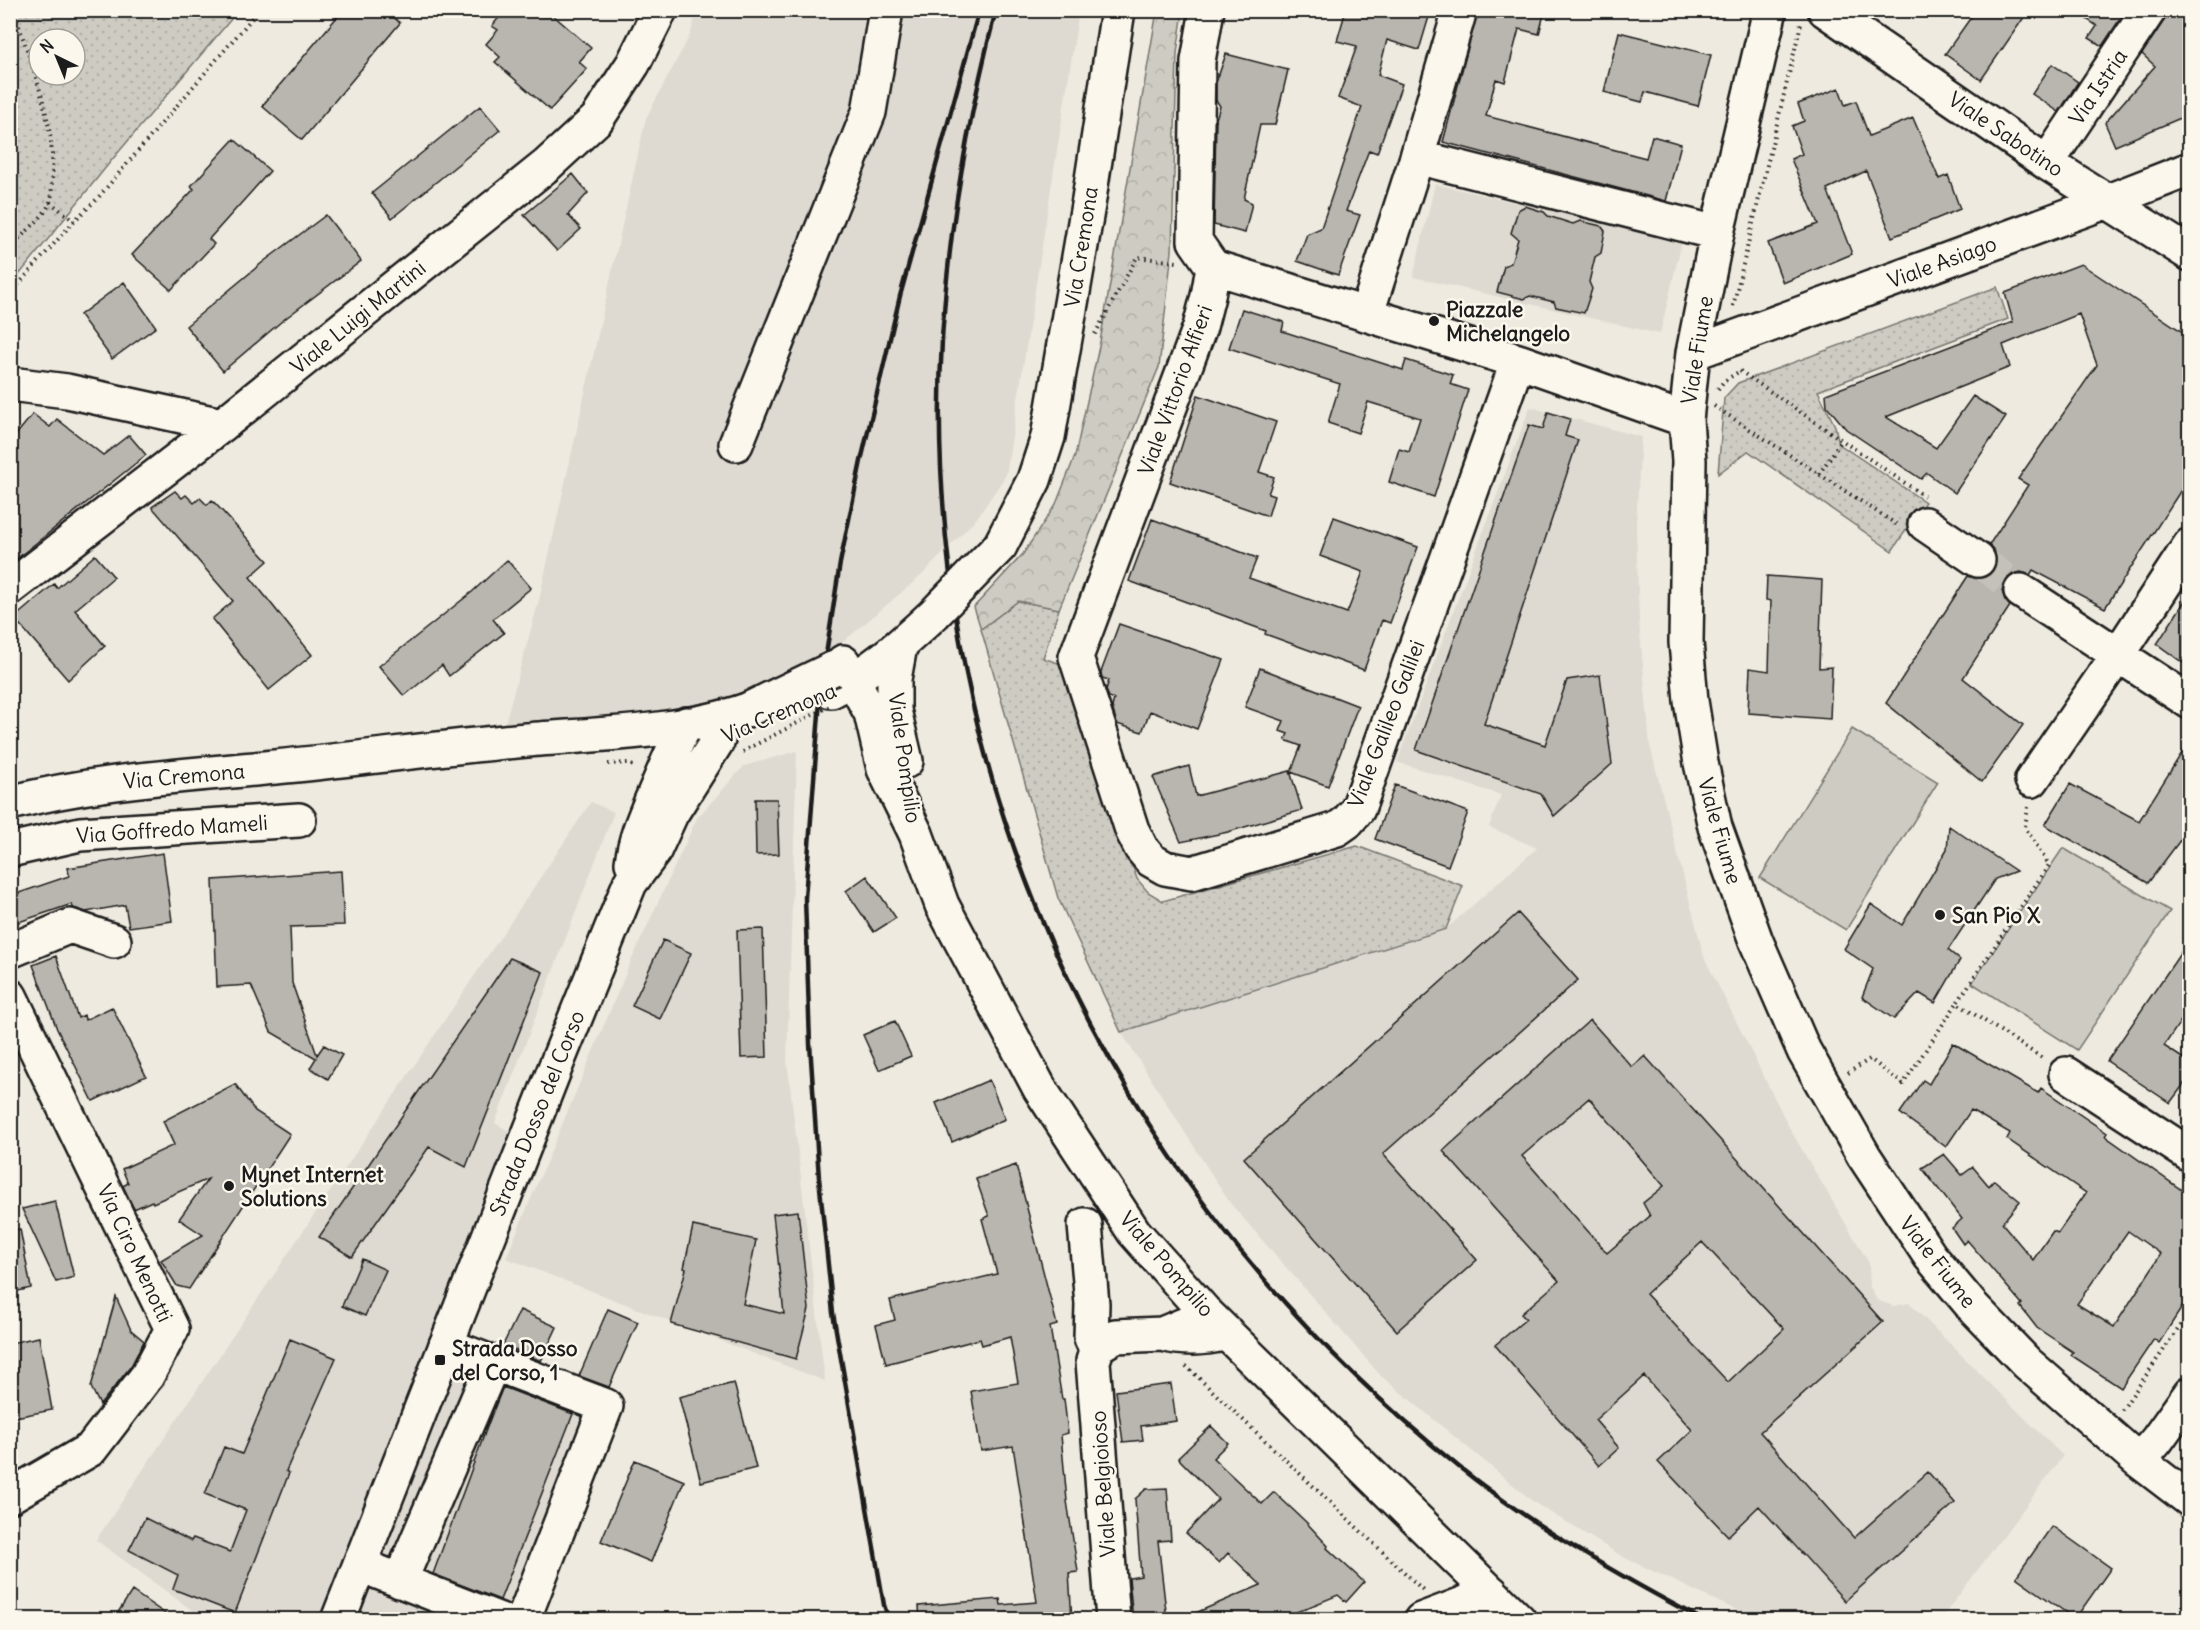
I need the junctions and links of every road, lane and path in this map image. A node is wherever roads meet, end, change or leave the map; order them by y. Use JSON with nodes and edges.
{"nodes":[{"id":1,"x":14,"y":10,"type":"edge"},
{"id":2,"x":259,"y":10,"type":"edge"},
{"id":3,"x":660,"y":10,"type":"edge"},
{"id":4,"x":886,"y":10,"type":"edge"},
{"id":5,"x":1118,"y":10,"type":"edge"},
{"id":6,"x":1207,"y":10,"type":"edge"},
{"id":7,"x":1460,"y":10,"type":"edge"},
{"id":8,"x":1770,"y":10,"type":"edge"},
{"id":9,"x":2149,"y":10,"type":"edge"},
{"id":10,"x":1814,"y":14,"type":"edge"},
{"id":11,"x":1417,"y":157,"type":"junction"},
{"id":12,"x":2047,"y":163,"type":"junction"},
{"id":13,"x":2190,"y":169,"type":"edge"},
{"id":14,"x":2108,"y":201,"type":"junction"},
{"id":15,"x":50,"y":202,"type":"junction"},
{"id":16,"x":74,"y":221,"type":"junction"},
{"id":17,"x":1717,"y":233,"type":"junction"},
{"id":18,"x":10,"y":247,"type":"edge"},
{"id":19,"x":2190,"y":254,"type":"edge"},
{"id":20,"x":1213,"y":267,"type":"junction"},
{"id":21,"x":10,"y":294,"type":"edge"},
{"id":22,"x":1732,"y":311,"type":"dead end"},
{"id":23,"x":1367,"y":313,"type":"junction"},
{"id":24,"x":1093,"y":337,"type":"dead end"},
{"id":25,"x":1693,"y":353,"type":"junction"},
{"id":26,"x":1521,"y":362,"type":"junction"},
{"id":27,"x":10,"y":384,"type":"edge"},
{"id":28,"x":1705,"y":414,"type":"junction"},
{"id":29,"x":222,"y":425,"type":"junction"},
{"id":30,"x":1842,"y":440,"type":"junction"},
{"id":31,"x":736,"y":444,"type":"dead end"},
{"id":32,"x":1819,"y":474,"type":"junction"},
{"id":33,"x":1925,"y":524,"type":"junction"},
{"id":34,"x":2190,"y":545,"type":"edge"},
{"id":35,"x":1978,"y":560,"type":"tunnel mouth"},
{"id":36,"x":12,"y":587,"type":"edge"},
{"id":37,"x":2021,"y":591,"type":"tunnel mouth"},
{"id":38,"x":931,"y":602,"type":"junction"},
{"id":39,"x":900,"y":646,"type":"junction"},
{"id":40,"x":2118,"y":655,"type":"junction"},
{"id":41,"x":1076,"y":657,"type":"joint"},
{"id":42,"x":838,"y":681,"type":"junction"},
{"id":43,"x":2190,"y":702,"type":"edge"},
{"id":44,"x":750,"y":729,"type":"junction"},
{"id":45,"x":673,"y":733,"type":"junction"},
{"id":46,"x":718,"y":740,"type":"junction"},
{"id":47,"x":593,"y":744,"type":"junction"},
{"id":48,"x":2032,"y":780,"type":"joint"},
{"id":49,"x":10,"y":803,"type":"edge"},
{"id":50,"x":299,"y":820,"type":"dead end"},
{"id":51,"x":916,"y":834,"type":"junction"},
{"id":52,"x":10,"y":850,"type":"edge"},
{"id":53,"x":630,"y":883,"type":"junction"},
{"id":54,"x":114,"y":941,"type":"dead end"},
{"id":55,"x":10,"y":951,"type":"edge"},
{"id":56,"x":10,"y":996,"type":"edge"},
{"id":57,"x":1956,"y":1003,"type":"junction"},
{"id":58,"x":1840,"y":1066,"type":"dead end"},
{"id":59,"x":2066,"y":1074,"type":"joint"},
{"id":60,"x":2190,"y":1155,"type":"edge"},
{"id":61,"x":1085,"y":1225,"type":"dead end"},
{"id":62,"x":2190,"y":1312,"type":"edge"},
{"id":63,"x":1216,"y":1322,"type":"junction"},
{"id":64,"x":1106,"y":1343,"type":"junction"},
{"id":65,"x":446,"y":1345,"type":"junction"},
{"id":66,"x":493,"y":1363,"type":"junction"},
{"id":67,"x":2190,"y":1394,"type":"edge"},
{"id":68,"x":2113,"y":1405,"type":"dead end"},
{"id":69,"x":2139,"y":1461,"type":"junction"},
{"id":70,"x":10,"y":1496,"type":"edge"},
{"id":71,"x":2190,"y":1500,"type":"edge"},
{"id":72,"x":360,"y":1565,"type":"junction"},
{"id":73,"x":400,"y":1581,"type":"junction"},
{"id":74,"x":1492,"y":1593,"type":"junction"},
{"id":75,"x":338,"y":1620,"type":"edge"},
{"id":76,"x":500,"y":1620,"type":"edge"},
{"id":77,"x":523,"y":1620,"type":"edge"},
{"id":78,"x":1113,"y":1620,"type":"edge"},
{"id":79,"x":1421,"y":1620,"type":"edge"},
{"id":80,"x":1520,"y":1620,"type":"edge"}],
"edges":[{"from":1,"to":15,"type":"path"},
{"from":2,"to":16,"type":"path"},
{"from":3,"to":29,"type":"street","name":"Viale Luigi Martini"},
{"from":4,"to":31,"type":"street"},
{"from":5,"to":38,"type":"street","name":"Via Cremona"},
{"from":6,"to":20,"type":"street"},
{"from":7,"to":11,"type":"street"},
{"from":8,"to":17,"type":"street","name":"Viale Fiume"},
{"from":9,"to":12,"type":"street","name":"Via Istria"},
{"from":10,"to":12,"type":"street","name":"Viale Sabotino"},
{"from":10,"to":22,"type":"path"},
{"from":11,"to":17,"type":"street"},
{"from":11,"to":23,"type":"street"},
{"from":12,"to":14,"type":"street","name":"Viale Sabotino"},
{"from":13,"to":14,"type":"street","name":"Viale Asiago"},
{"from":14,"to":19,"type":"street","name":"Viale Sabotino"},
{"from":14,"to":25,"type":"street","name":"Viale Asiago"},
{"from":15,"to":16,"type":"path"},
{"from":15,"to":18,"type":"path"},
{"from":16,"to":21,"type":"path"},
{"from":17,"to":25,"type":"street","name":"Viale Fiume"},
{"from":20,"to":23,"type":"street"},
{"from":20,"to":24,"type":"path"},
{"from":20,"to":41,"type":"street","name":"Viale Vittorio Alfieri"},
{"from":23,"to":26,"type":"street"},
{"from":25,"to":28,"type":"street","name":"Viale Fiume"},
{"from":26,"to":28,"type":"street"},
{"from":26,"to":41,"type":"street","name":"Viale Galileo Galilei"},
{"from":27,"to":29,"type":"street"},
{"from":28,"to":30,"type":"path"},
{"from":28,"to":32,"type":"path"},
{"from":28,"to":69,"type":"street","name":"Viale Fiume"},
{"from":29,"to":36,"type":"street","name":"Viale Luigi Martini"},
{"from":30,"to":32,"type":"path"},
{"from":30,"to":33,"type":"path"},
{"from":32,"to":33,"type":"path"},
{"from":33,"to":35,"type":"street"},
{"from":34,"to":40,"type":"street"},
{"from":37,"to":40,"type":"street"},
{"from":38,"to":39,"type":"street","name":"Via Cremona"},
{"from":38,"to":42,"type":"street","name":"Via Cremona"},
{"from":39,"to":42,"type":"street","name":"Via Cremona"},
{"from":39,"to":51,"type":"street","name":"Viale Pompilio"},
{"from":40,"to":43,"type":"street"},
{"from":40,"to":48,"type":"street"},
{"from":42,"to":44,"type":"street","name":"Via Cremona","bridge":true},
{"from":42,"to":44,"type":"path","bridge":true},
{"from":42,"to":51,"type":"street","name":"Viale Pompilio"},
{"from":44,"to":45,"type":"street","name":"Via Cremona"},
{"from":44,"to":46,"type":"street","name":"Via Cremona"},
{"from":45,"to":46,"type":"street","name":"Via Cremona"},
{"from":45,"to":47,"type":"street","name":"Via Cremona"},
{"from":45,"to":47,"type":"street","name":"Via Cremona"},
{"from":45,"to":53,"type":"street","name":"Strada Dosso del Corso"},
{"from":46,"to":53,"type":"street","name":"Strada Dosso del Corso"},
{"from":47,"to":49,"type":"street","name":"Via Cremona"},
{"from":48,"to":57,"type":"path"},
{"from":50,"to":52,"type":"street","name":"Via Goffredo Mameli"},
{"from":51,"to":63,"type":"street","name":"Viale Pompilio"},
{"from":53,"to":65,"type":"street","name":"Strada Dosso del Corso"},
{"from":54,"to":55,"type":"street"},
{"from":56,"to":70,"type":"street","name":"Via Ciro Menotti"},
{"from":57,"to":58,"type":"path"},
{"from":57,"to":59,"type":"path"},
{"from":59,"to":60,"type":"street"},
{"from":61,"to":64,"type":"street","name":"Viale Belgioioso"},
{"from":62,"to":68,"type":"path"},
{"from":63,"to":64,"type":"street"},
{"from":63,"to":74,"type":"street","name":"Viale Pompilio"},
{"from":64,"to":78,"type":"street","name":"Viale Belgioioso"},
{"from":65,"to":66,"type":"street"},
{"from":65,"to":72,"type":"street","name":"Strada Dosso del Corso"},
{"from":66,"to":73,"type":"street"},
{"from":66,"to":77,"type":"street"},
{"from":67,"to":69,"type":"street"},
{"from":69,"to":71,"type":"street","name":"Viale Fiume"},
{"from":72,"to":73,"type":"street"},
{"from":72,"to":75,"type":"street","name":"Strada Dosso del Corso"},
{"from":73,"to":76,"type":"street"},
{"from":74,"to":79,"type":"street"},
{"from":74,"to":80,"type":"street","name":"Viale Pompilio"}]}
